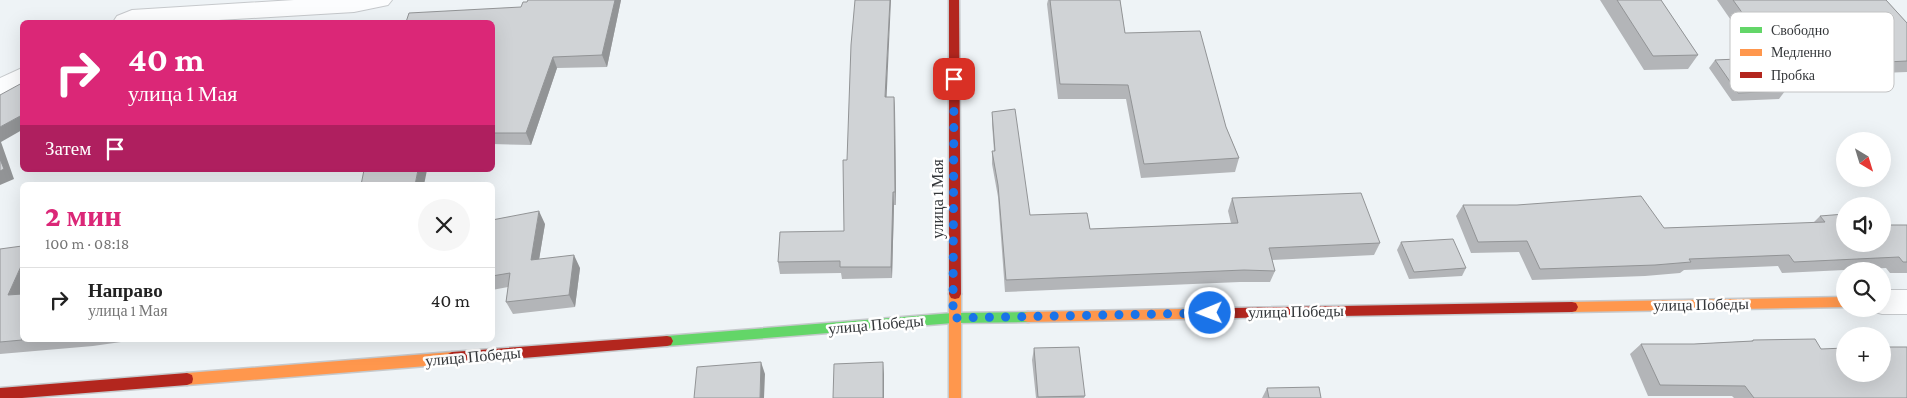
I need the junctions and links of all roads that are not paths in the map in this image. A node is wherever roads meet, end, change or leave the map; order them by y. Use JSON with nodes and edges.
{"nodes":[{"id":1,"x":166,"y":0,"type":"edge"},
{"id":2,"x":380,"y":0,"type":"edge"},
{"id":3,"x":954,"y":0,"type":"edge"},
{"id":4,"x":129,"y":20,"type":"edge"},
{"id":5,"x":20,"y":78,"type":"edge"},
{"id":6,"x":0,"y":89,"type":"edge"},
{"id":7,"x":1836,"y":302,"type":"edge"},
{"id":8,"x":1891,"y":302,"type":"edge"},
{"id":9,"x":1907,"y":302,"type":"edge"},
{"id":10,"x":953,"y":318,"type":"junction"},
{"id":11,"x":0,"y":394,"type":"edge"},
{"id":12,"x":955,"y":398,"type":"edge"}],
"edges":[{"from":1,"to":4,"type":"street"},
{"from":2,"to":4,"type":"street"},
{"from":3,"to":10,"type":"street","name":"улица 1 Мая"},
{"from":5,"to":6,"type":"street"},
{"from":7,"to":10,"type":"street","name":"улица Победы"},
{"from":8,"to":9,"type":"street"},
{"from":10,"to":11,"type":"street","name":"улица Победы"},
{"from":10,"to":12,"type":"street","name":"улица 1 Мая"}]}
